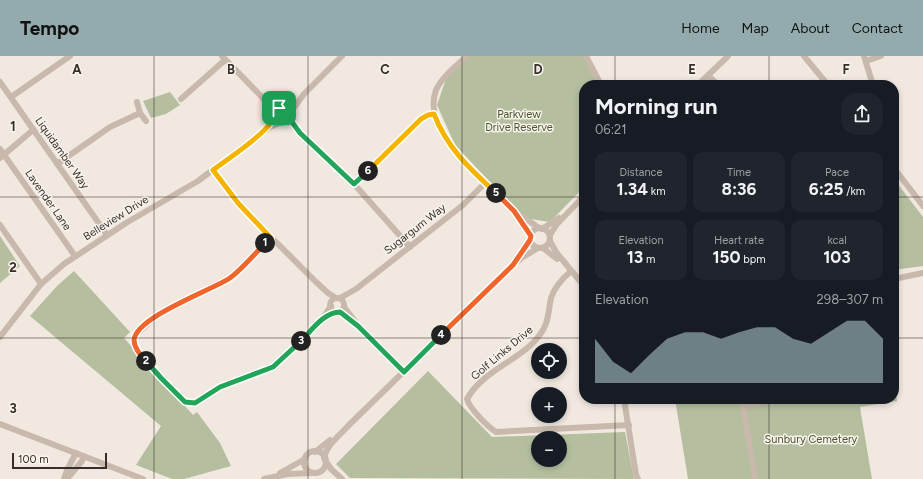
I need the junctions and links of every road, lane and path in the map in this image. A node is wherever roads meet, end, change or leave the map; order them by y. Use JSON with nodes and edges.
{"nodes":[{"id":1,"x":70,"y":56,"type":"edge"},
{"id":2,"x":342,"y":56,"type":"edge"},
{"id":3,"x":467,"y":56,"type":"edge"},
{"id":4,"x":586,"y":56,"type":"edge"},
{"id":5,"x":728,"y":56,"type":"edge"},
{"id":6,"x":804,"y":56,"type":"edge"},
{"id":7,"x":881,"y":56,"type":"edge"},
{"id":8,"x":223,"y":58,"type":"edge"},
{"id":9,"x":865,"y":58,"type":"edge"},
{"id":10,"x":708,"y":75,"type":"junction"},
{"id":11,"x":597,"y":80,"type":"edge"},
{"id":12,"x":703,"y":80,"type":"edge"},
{"id":13,"x":713,"y":80,"type":"edge"},
{"id":14,"x":824,"y":80,"type":"edge"},
{"id":15,"x":872,"y":80,"type":"edge"},
{"id":16,"x":0,"y":82,"type":"edge"},
{"id":17,"x":304,"y":94,"type":"junction"},
{"id":18,"x":11,"y":97,"type":"junction"},
{"id":19,"x":262,"y":97,"type":"junction"},
{"id":20,"x":181,"y":99,"type":"dead end"},
{"id":21,"x":137,"y":102,"type":"dead end"},
{"id":22,"x":282,"y":108,"type":"junction"},
{"id":23,"x":140,"y":113,"type":"junction"},
{"id":24,"x":434,"y":114,"type":"junction"},
{"id":25,"x":273,"y":115,"type":"junction"},
{"id":26,"x":289,"y":116,"type":"junction"},
{"id":27,"x":146,"y":121,"type":"dead end"},
{"id":28,"x":281,"y":123,"type":"junction"},
{"id":29,"x":33,"y":130,"type":"junction"},
{"id":30,"x":300,"y":133,"type":"junction"},
{"id":31,"x":260,"y":135,"type":"junction"},
{"id":32,"x":0,"y":150,"type":"edge"},
{"id":33,"x":2,"y":156,"type":"edge"},
{"id":34,"x":57,"y":164,"type":"junction"},
{"id":35,"x":213,"y":170,"type":"junction"},
{"id":36,"x":899,"y":174,"type":"edge"},
{"id":37,"x":485,"y":183,"type":"junction"},
{"id":38,"x":354,"y":184,"type":"junction"},
{"id":39,"x":579,"y":201,"type":"edge"},
{"id":40,"x":922,"y":203,"type":"edge"},
{"id":41,"x":514,"y":211,"type":"junction"},
{"id":42,"x":568,"y":211,"type":"junction"},
{"id":43,"x":0,"y":225,"type":"edge"},
{"id":44,"x":541,"y":229,"type":"junction"},
{"id":45,"x":107,"y":235,"type":"junction"},
{"id":46,"x":271,"y":238,"type":"junction"},
{"id":47,"x":531,"y":238,"type":"junction"},
{"id":48,"x":550,"y":238,"type":"junction"},
{"id":49,"x":410,"y":247,"type":"junction"},
{"id":50,"x":540,"y":248,"type":"junction"},
{"id":51,"x":75,"y":256,"type":"junction"},
{"id":52,"x":513,"y":265,"type":"junction"},
{"id":53,"x":569,"y":269,"type":"junction"},
{"id":54,"x":923,"y":273,"type":"edge"},
{"id":55,"x":899,"y":278,"type":"edge"},
{"id":56,"x":579,"y":280,"type":"edge"},
{"id":57,"x":41,"y":284,"type":"junction"},
{"id":58,"x":338,"y":305,"type":"junction"},
{"id":59,"x":0,"y":337,"type":"edge"},
{"id":60,"x":404,"y":372,"type":"junction"},
{"id":61,"x":625,"y":404,"type":"edge"},
{"id":62,"x":743,"y":404,"type":"edge"},
{"id":63,"x":0,"y":424,"type":"edge"},
{"id":64,"x":350,"y":424,"type":"junction"},
{"id":65,"x":629,"y":425,"type":"junction"},
{"id":66,"x":315,"y":452,"type":"junction"},
{"id":67,"x":76,"y":453,"type":"junction"},
{"id":68,"x":84,"y":456,"type":"junction"},
{"id":69,"x":305,"y":459,"type":"junction"},
{"id":70,"x":325,"y":459,"type":"junction"},
{"id":71,"x":313,"y":473,"type":"junction"},
{"id":72,"x":66,"y":479,"type":"edge"},
{"id":73,"x":143,"y":479,"type":"edge"},
{"id":74,"x":264,"y":479,"type":"edge"},
{"id":75,"x":342,"y":479,"type":"edge"},
{"id":76,"x":638,"y":479,"type":"edge"},
{"id":77,"x":755,"y":479,"type":"edge"}],
"edges":[{"from":1,"to":18,"type":"street"},
{"from":2,"to":17,"type":"street"},
{"from":3,"to":24,"type":"street"},
{"from":4,"to":11,"type":"street"},
{"from":5,"to":10,"type":"street"},
{"from":6,"to":14,"type":"street"},
{"from":7,"to":9,"type":"street"},
{"from":8,"to":19,"type":"street"},
{"from":8,"to":20,"type":"street"},
{"from":9,"to":15,"type":"street"},
{"from":10,"to":12,"type":"street"},
{"from":10,"to":13,"type":"street"},
{"from":16,"to":18,"type":"street","name":"Liquidamber Way"},
{"from":17,"to":22,"type":"street"},
{"from":17,"to":26,"type":"street"},
{"from":18,"to":29,"type":"street","name":"Liquidamber Way"},
{"from":19,"to":22,"type":"street"},
{"from":19,"to":25,"type":"street"},
{"from":21,"to":23,"type":"street"},
{"from":22,"to":25,"type":"street","name":"Belleview Drive"},
{"from":22,"to":26,"type":"street"},
{"from":23,"to":27,"type":"street"},
{"from":23,"to":34,"type":"street"},
{"from":24,"to":37,"type":"street"},
{"from":24,"to":38,"type":"street"},
{"from":25,"to":28,"type":"street"},
{"from":25,"to":31,"type":"street","name":"Belleview Drive"},
{"from":26,"to":28,"type":"street","name":"Belleview Drive"},
{"from":26,"to":30,"type":"street"},
{"from":28,"to":30,"type":"street"},
{"from":28,"to":31,"type":"street","name":"Belleview Drive"},
{"from":29,"to":33,"type":"street"},
{"from":29,"to":34,"type":"street","name":"Liquidamber Way"},
{"from":30,"to":38,"type":"street"},
{"from":31,"to":35,"type":"street","name":"Belleview Drive"},
{"from":32,"to":33,"type":"street","name":"Lavender Lane"},
{"from":33,"to":51,"type":"street","name":"Lavender Lane"},
{"from":34,"to":45,"type":"street","name":"Liquidamber Way"},
{"from":35,"to":45,"type":"street","name":"Belleview Drive"},
{"from":35,"to":46,"type":"street"},
{"from":36,"to":40,"type":"street"},
{"from":37,"to":41,"type":"street"},
{"from":37,"to":49,"type":"street","name":"Sugargum Way"},
{"from":38,"to":49,"type":"street"},
{"from":39,"to":42,"type":"street"},
{"from":41,"to":44,"type":"street"},
{"from":41,"to":47,"type":"street"},
{"from":42,"to":44,"type":"street"},
{"from":42,"to":48,"type":"street"},
{"from":43,"to":57,"type":"street"},
{"from":44,"to":47,"type":"street"},
{"from":44,"to":48,"type":"street"},
{"from":45,"to":51,"type":"street","name":"Belleview Drive"},
{"from":46,"to":58,"type":"street"},
{"from":46,"to":58,"type":"street","name":"Sugargum Way"},
{"from":47,"to":50,"type":"street"},
{"from":47,"to":52,"type":"street"},
{"from":48,"to":50,"type":"street"},
{"from":48,"to":53,"type":"street"},
{"from":49,"to":58,"type":"street","name":"Sugargum Way"},
{"from":50,"to":52,"type":"street"},
{"from":50,"to":53,"type":"street"},
{"from":51,"to":57,"type":"street","name":"Belleview Drive"},
{"from":52,"to":60,"type":"street"},
{"from":53,"to":56,"type":"street"},
{"from":53,"to":65,"type":"street","name":"Golf Links Drive"},
{"from":54,"to":55,"type":"street"},
{"from":57,"to":59,"type":"street","name":"Belleview Drive"},
{"from":58,"to":60,"type":"street"},
{"from":60,"to":64,"type":"street"},
{"from":61,"to":65,"type":"street"},
{"from":62,"to":77,"type":"street"},
{"from":63,"to":67,"type":"street"},
{"from":64,"to":66,"type":"street"},
{"from":64,"to":70,"type":"street"},
{"from":65,"to":76,"type":"street"},
{"from":66,"to":69,"type":"street"},
{"from":66,"to":70,"type":"street"},
{"from":67,"to":68,"type":"street"},
{"from":67,"to":72,"type":"street"},
{"from":68,"to":72,"type":"street"},
{"from":68,"to":73,"type":"street"},
{"from":69,"to":71,"type":"street"},
{"from":69,"to":74,"type":"street"},
{"from":70,"to":71,"type":"street"},
{"from":70,"to":75,"type":"street"},
{"from":71,"to":74,"type":"street"}]}
